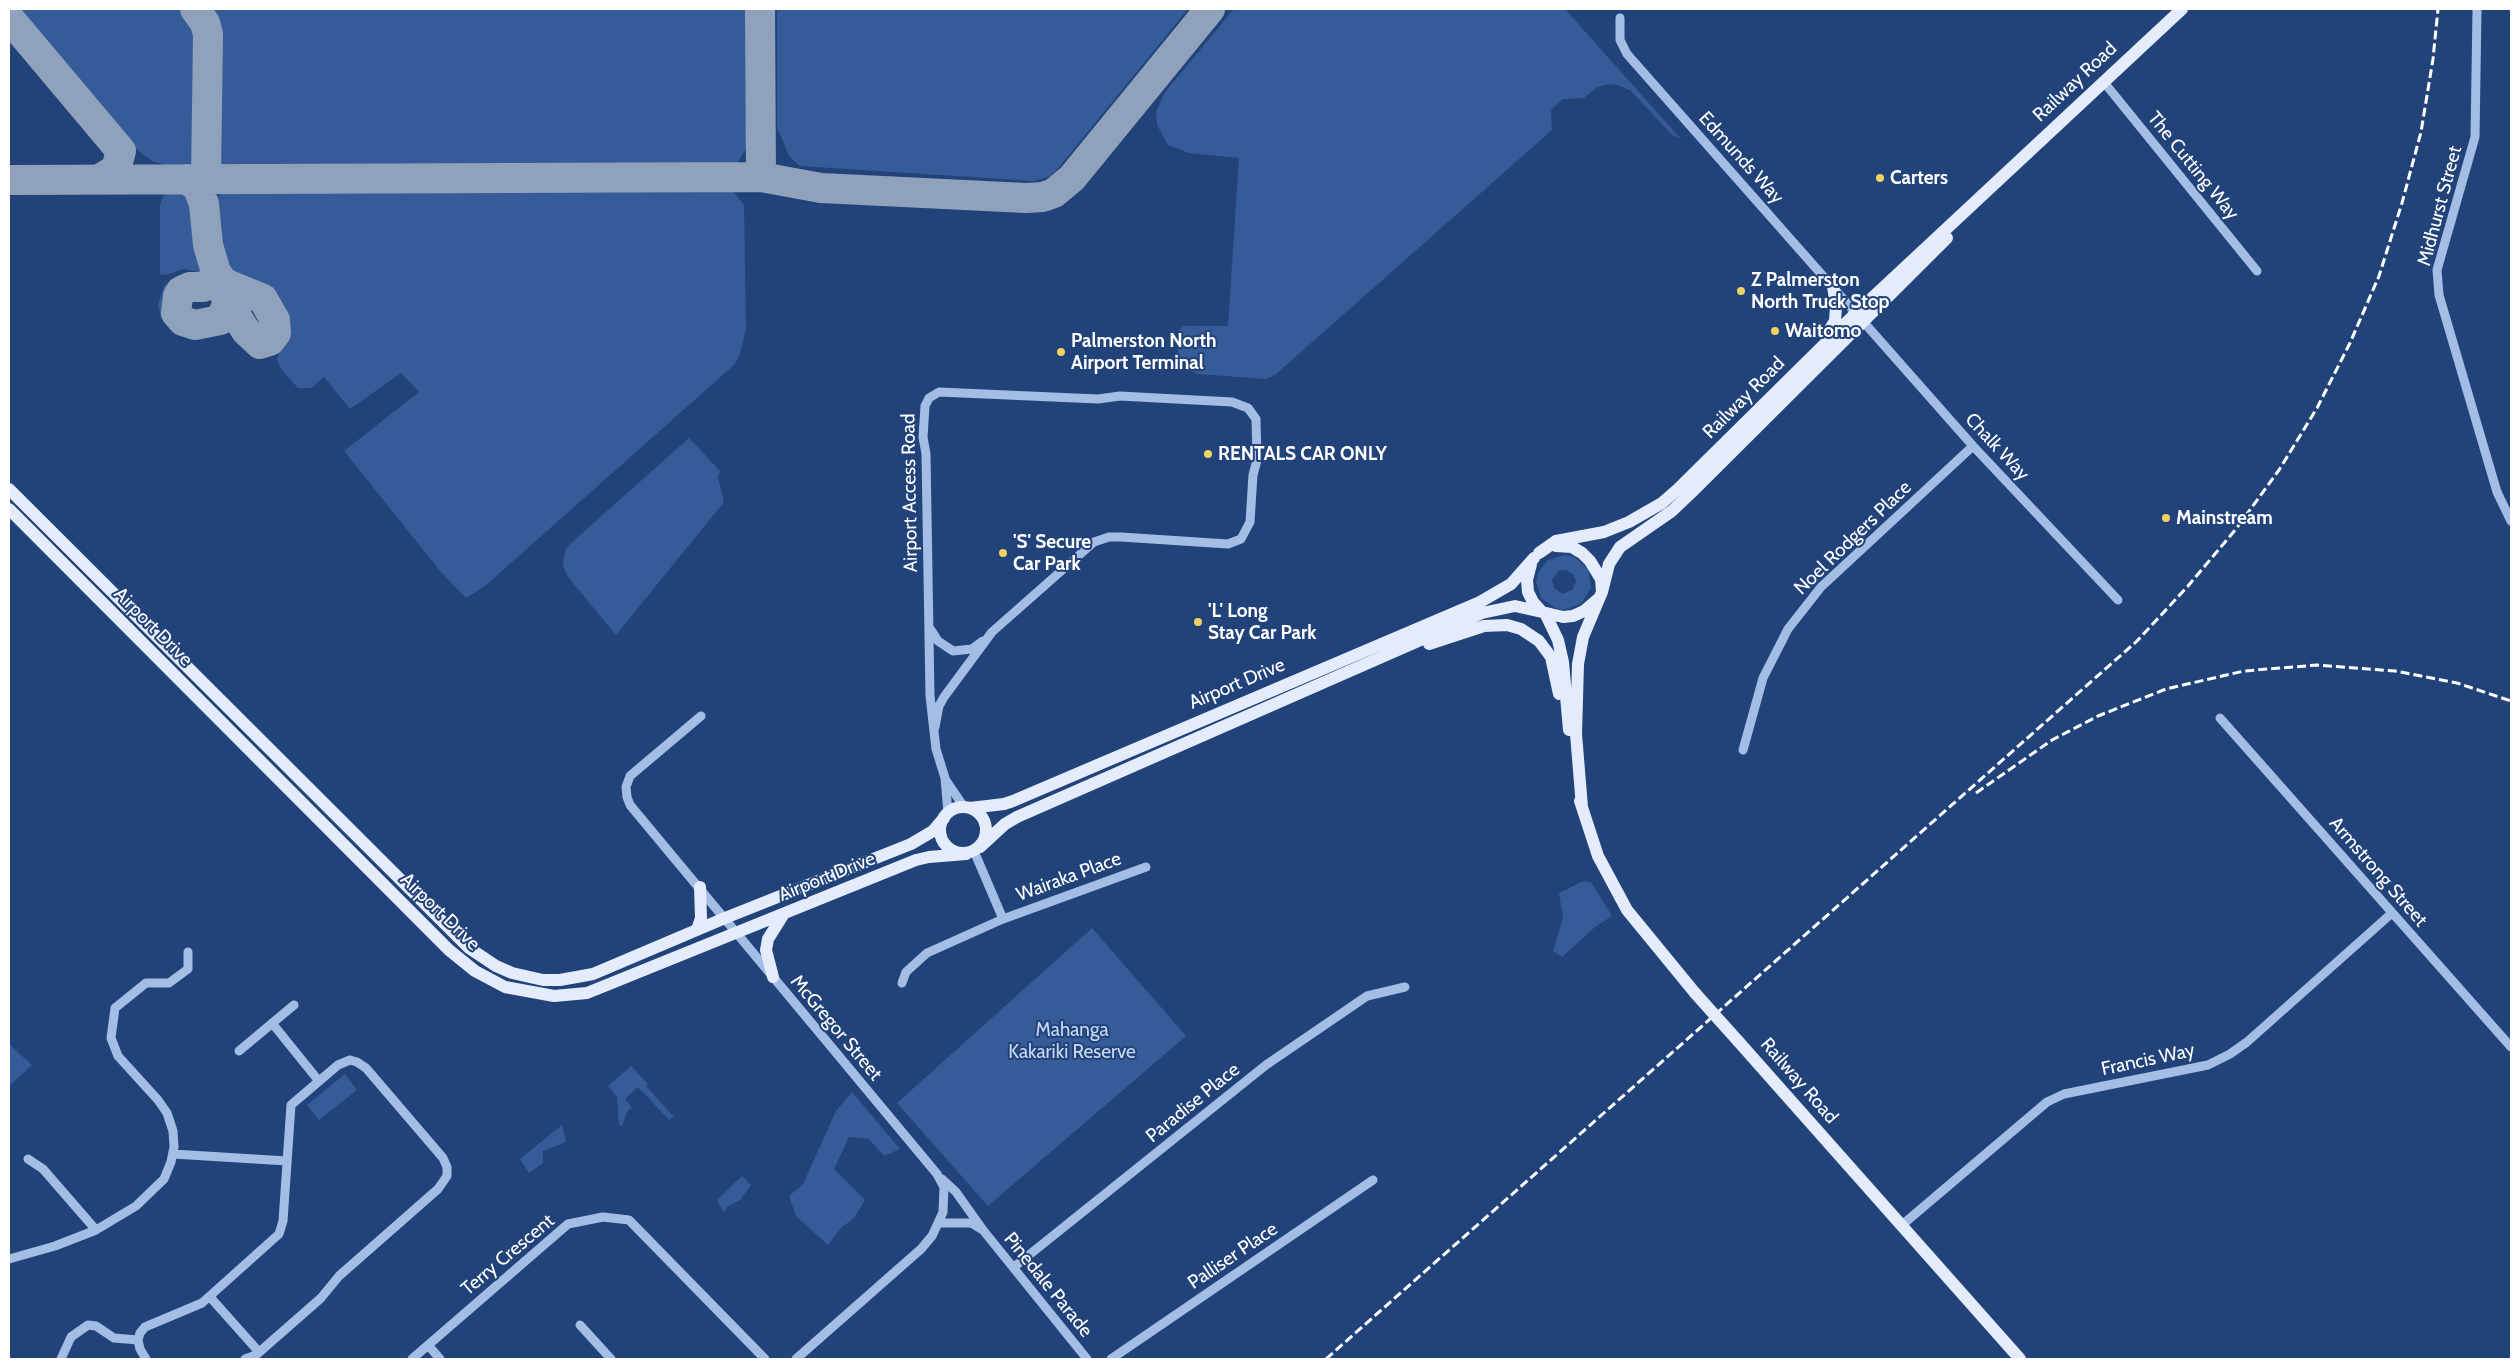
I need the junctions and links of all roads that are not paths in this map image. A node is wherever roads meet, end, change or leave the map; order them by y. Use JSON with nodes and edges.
{"nodes":[{"id":1,"x":2182,"y":9,"type":"edge"},
{"id":2,"x":2477,"y":9,"type":"edge"},
{"id":3,"x":1620,"y":18,"type":"dead end"},
{"id":4,"x":2103,"y":81,"type":"junction"},
{"id":5,"x":2257,"y":271,"type":"dead end"},
{"id":6,"x":1833,"y":286,"type":"junction"},
{"id":7,"x":1860,"y":317,"type":"junction"},
{"id":8,"x":1753,"y":415,"type":"junction"},
{"id":9,"x":1973,"y":446,"type":"junction"},
{"id":10,"x":9,"y":489,"type":"edge"},
{"id":11,"x":9,"y":509,"type":"edge"},
{"id":12,"x":2511,"y":521,"type":"edge"},
{"id":13,"x":1537,"y":556,"type":"junction"},
{"id":14,"x":1600,"y":596,"type":"junction"},
{"id":15,"x":2118,"y":600,"type":"dead end"},
{"id":16,"x":1544,"y":613,"type":"junction"},
{"id":17,"x":930,"y":628,"type":"junction"},
{"id":18,"x":992,"y":632,"type":"junction"},
{"id":19,"x":1364,"y":666,"type":"junction"},
{"id":20,"x":701,"y":716,"type":"dead end"},
{"id":21,"x":2220,"y":718,"type":"dead end"},
{"id":22,"x":935,"y":727,"type":"junction"},
{"id":23,"x":1743,"y":750,"type":"dead end"},
{"id":24,"x":1571,"y":762,"type":"junction"},
{"id":25,"x":945,"y":778,"type":"junction"},
{"id":26,"x":967,"y":807,"type":"junction"},
{"id":27,"x":1582,"y":807,"type":"junction"},
{"id":28,"x":946,"y":815,"type":"junction"},
{"id":29,"x":973,"y":851,"type":"junction"},
{"id":30,"x":1146,"y":867,"type":"dead end"},
{"id":31,"x":700,"y":887,"type":"junction"},
{"id":32,"x":2392,"y":913,"type":"junction"},
{"id":33,"x":783,"y":915,"type":"junction"},
{"id":34,"x":725,"y":918,"type":"junction"},
{"id":35,"x":1003,"y":919,"type":"junction"},
{"id":36,"x":698,"y":930,"type":"junction"},
{"id":37,"x":736,"y":934,"type":"junction"},
{"id":38,"x":188,"y":952,"type":"dead end"},
{"id":39,"x":773,"y":977,"type":"junction"},
{"id":40,"x":902,"y":982,"type":"dead end"},
{"id":41,"x":1405,"y":988,"type":"dead end"},
{"id":42,"x":294,"y":1006,"type":"dead end"},
{"id":43,"x":272,"y":1024,"type":"junction"},
{"id":44,"x":2511,"y":1047,"type":"edge"},
{"id":45,"x":239,"y":1051,"type":"dead end"},
{"id":46,"x":318,"y":1080,"type":"junction"},
{"id":47,"x":173,"y":1154,"type":"junction"},
{"id":48,"x":28,"y":1158,"type":"dead end"},
{"id":49,"x":287,"y":1162,"type":"junction"},
{"id":50,"x":937,"y":1174,"type":"junction"},
{"id":51,"x":1373,"y":1180,"type":"dead end"},
{"id":52,"x":939,"y":1223,"type":"junction"},
{"id":53,"x":1902,"y":1225,"type":"junction"},
{"id":54,"x":96,"y":1230,"type":"junction"},
{"id":55,"x":983,"y":1230,"type":"junction"},
{"id":56,"x":9,"y":1259,"type":"edge"},
{"id":57,"x":1014,"y":1267,"type":"junction"},
{"id":58,"x":210,"y":1297,"type":"junction"},
{"id":59,"x":580,"y":1325,"type":"dead end"},
{"id":60,"x":138,"y":1340,"type":"junction"},
{"id":61,"x":428,"y":1345,"type":"junction"},
{"id":62,"x":259,"y":1352,"type":"junction"},
{"id":63,"x":62,"y":1359,"type":"edge"},
{"id":64,"x":146,"y":1359,"type":"edge"},
{"id":65,"x":245,"y":1359,"type":"edge"},
{"id":66,"x":412,"y":1359,"type":"edge"},
{"id":67,"x":440,"y":1359,"type":"edge"},
{"id":68,"x":612,"y":1359,"type":"edge"},
{"id":69,"x":765,"y":1359,"type":"edge"},
{"id":70,"x":796,"y":1359,"type":"edge"},
{"id":71,"x":1087,"y":1359,"type":"edge"},
{"id":72,"x":1110,"y":1359,"type":"edge"},
{"id":73,"x":2020,"y":1359,"type":"edge"}],
"edges":[{"from":1,"to":4,"type":"main road","name":"Railway Road"},
{"from":2,"to":12,"type":"street","name":"Midhurst Street"},
{"from":3,"to":6,"type":"street","name":"Edmunds Way"},
{"from":4,"to":5,"type":"street","name":"The Cutting Way"},
{"from":4,"to":7,"type":"main road","name":"Railway Road"},
{"from":6,"to":7,"type":"street","name":"Edmunds Way"},
{"from":6,"to":8,"type":"main road"},
{"from":7,"to":8,"type":"main road","name":"Railway Road"},
{"from":7,"to":9,"type":"street","name":"Chalk Way"},
{"from":7,"to":14,"type":"main road","name":"Railway Road"},
{"from":8,"to":13,"type":"main road","name":"Railway Road"},
{"from":9,"to":15,"type":"street","name":"Chalk Way"},
{"from":9,"to":23,"type":"street","name":"Noel Rodgers Place"},
{"from":10,"to":36,"type":"main road","name":"Airport Drive"},
{"from":11,"to":37,"type":"main road","name":"Airport Drive"},
{"from":13,"to":14,"type":"main road"},
{"from":13,"to":16,"type":"main road"},
{"from":13,"to":26,"type":"main road","name":"Airport Drive"},
{"from":14,"to":16,"type":"main road"},
{"from":14,"to":27,"type":"main road","name":"Railway Road"},
{"from":16,"to":19,"type":"main road","name":"Airport Drive"},
{"from":16,"to":24,"type":"main road","name":"Railway Road"},
{"from":17,"to":18,"type":"street"},
{"from":17,"to":18,"type":"street","name":"Airport Access Road"},
{"from":17,"to":22,"type":"street","name":"Airport Access Road"},
{"from":18,"to":22,"type":"street","name":"Airport Access Road"},
{"from":19,"to":24,"type":"main road"},
{"from":19,"to":29,"type":"main road","name":"Airport Drive"},
{"from":20,"to":31,"type":"street","name":"McGregor Street"},
{"from":21,"to":32,"type":"street","name":"Armstrong Street"},
{"from":22,"to":25,"type":"street","name":"Airport Access Road"},
{"from":24,"to":27,"type":"main road","name":"Railway Road"},
{"from":25,"to":26,"type":"street","name":"Airport Access Road"},
{"from":25,"to":28,"type":"street","name":"Airport Access Road"},
{"from":26,"to":28,"type":"main road"},
{"from":26,"to":29,"type":"main road"},
{"from":27,"to":53,"type":"main road","name":"Railway Road","bridge":true},
{"from":28,"to":29,"type":"main road"},
{"from":28,"to":34,"type":"main road","name":"Airport Drive"},
{"from":29,"to":33,"type":"main road","name":"Airport Drive"},
{"from":29,"to":35,"type":"street","name":"Wairaka Place"},
{"from":30,"to":35,"type":"street","name":"Wairaka Place"},
{"from":31,"to":34,"type":"street","name":"McGregor Street"},
{"from":31,"to":36,"type":"main road"},
{"from":32,"to":44,"type":"street","name":"Armstrong Street"},
{"from":32,"to":53,"type":"street","name":"Francis Way"},
{"from":33,"to":37,"type":"main road","name":"Airport Drive"},
{"from":33,"to":39,"type":"main road"},
{"from":34,"to":36,"type":"main road","name":"Airport Drive"},
{"from":34,"to":37,"type":"street","name":"McGregor Street"},
{"from":35,"to":40,"type":"street","name":"Wairaka Place"},
{"from":37,"to":39,"type":"street","name":"McGregor Street"},
{"from":38,"to":47,"type":"street"},
{"from":39,"to":50,"type":"street","name":"McGregor Street"},
{"from":41,"to":57,"type":"street","name":"Paradise Place"},
{"from":42,"to":43,"type":"street"},
{"from":43,"to":45,"type":"street"},
{"from":43,"to":46,"type":"street"},
{"from":46,"to":49,"type":"street"},
{"from":46,"to":62,"type":"street"},
{"from":47,"to":49,"type":"street"},
{"from":47,"to":54,"type":"street"},
{"from":48,"to":54,"type":"street"},
{"from":49,"to":58,"type":"street"},
{"from":50,"to":52,"type":"street","name":"McGregor Street"},
{"from":50,"to":55,"type":"street","name":"Pinedale Parade"},
{"from":51,"to":72,"type":"street","name":"Palliser Place"},
{"from":52,"to":55,"type":"street","name":"Pinedale Parade"},
{"from":52,"to":70,"type":"street","name":"McGregor Street"},
{"from":53,"to":73,"type":"main road","name":"Railway Road"},
{"from":54,"to":56,"type":"street"},
{"from":55,"to":57,"type":"street","name":"Pinedale Parade"},
{"from":57,"to":71,"type":"street","name":"Pinedale Parade"},
{"from":58,"to":60,"type":"street"},
{"from":58,"to":62,"type":"street"},
{"from":59,"to":68,"type":"street"},
{"from":60,"to":63,"type":"street"},
{"from":60,"to":64,"type":"street"},
{"from":61,"to":66,"type":"street","name":"Terry Crescent"},
{"from":61,"to":67,"type":"street"},
{"from":61,"to":69,"type":"street","name":"Terry Crescent"},
{"from":62,"to":65,"type":"street"}]}
